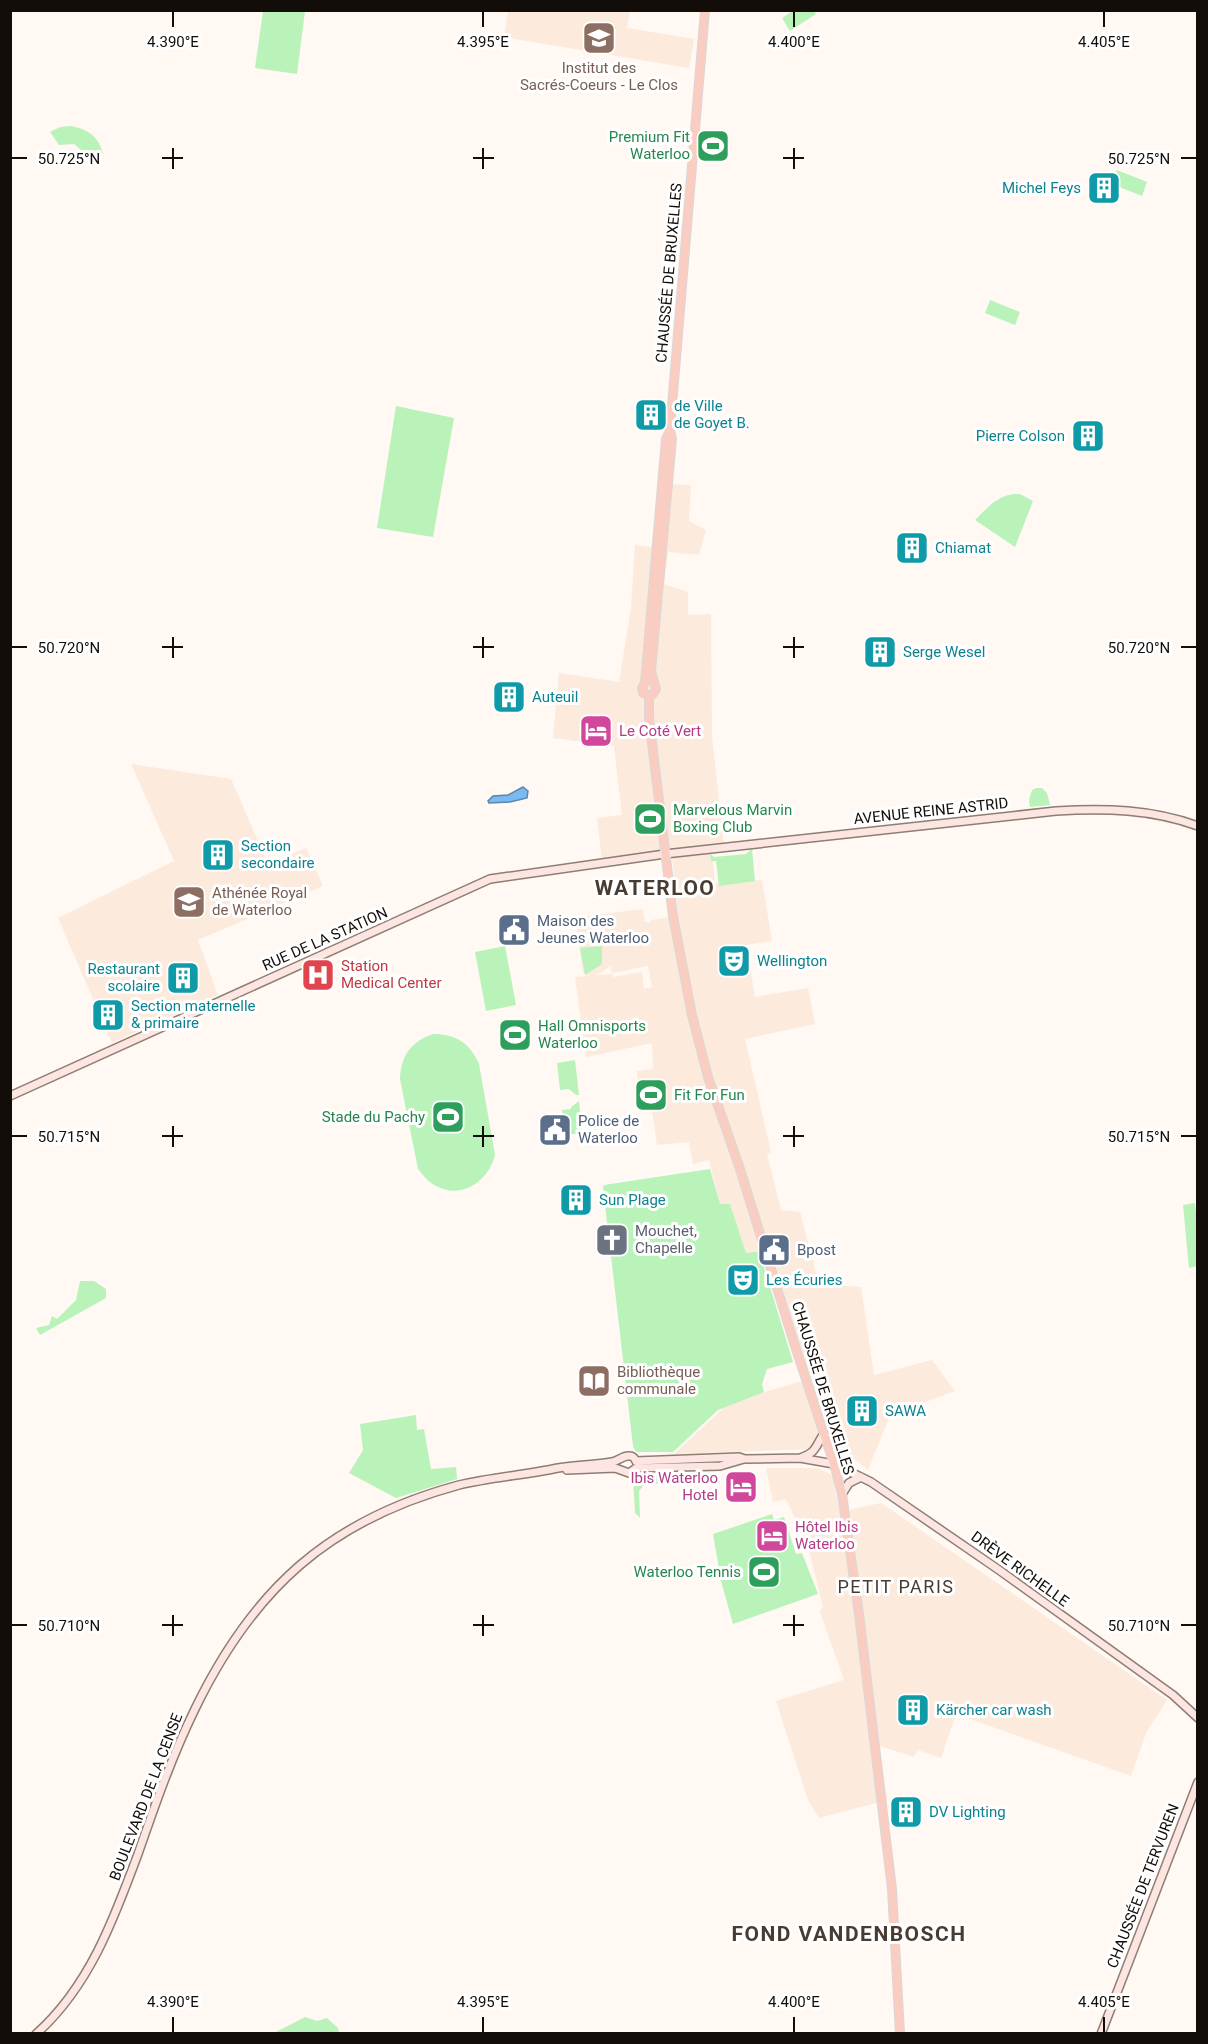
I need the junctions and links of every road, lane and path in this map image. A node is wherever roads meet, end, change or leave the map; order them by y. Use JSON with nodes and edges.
{"nodes":[{"id":1,"x":705,"y":10,"type":"edge"},
{"id":2,"x":670,"y":430,"type":"junction"},
{"id":3,"x":657,"y":615,"type":"junction"},
{"id":4,"x":649,"y":624,"type":"junction"},
{"id":5,"x":653,"y":648,"type":"junction"},
{"id":6,"x":645,"y":683,"type":"junction"},
{"id":7,"x":654,"y":683,"type":"junction"},
{"id":8,"x":649,"y":695,"type":"junction"},
{"id":9,"x":1197,"y":826,"type":"edge"},
{"id":10,"x":665,"y":854,"type":"junction"},
{"id":11,"x":10,"y":1096,"type":"edge"},
{"id":12,"x":823,"y":1435,"type":"junction"},
{"id":13,"x":800,"y":1458,"type":"junction"},
{"id":14,"x":621,"y":1460,"type":"junction"},
{"id":15,"x":834,"y":1464,"type":"junction"},
{"id":16,"x":636,"y":1465,"type":"junction"},
{"id":17,"x":551,"y":1470,"type":"junction"},
{"id":18,"x":621,"y":1470,"type":"junction"},
{"id":19,"x":861,"y":1477,"type":"junction"},
{"id":20,"x":842,"y":1494,"type":"junction"},
{"id":21,"x":1184,"y":1704,"type":"junction"},
{"id":22,"x":1197,"y":1710,"type":"edge"},
{"id":23,"x":1197,"y":1718,"type":"edge"},
{"id":24,"x":1197,"y":1782,"type":"edge"},
{"id":25,"x":36,"y":2034,"type":"edge"},
{"id":26,"x":900,"y":2034,"type":"edge"},
{"id":27,"x":1101,"y":2034,"type":"edge"}],
"edges":[{"from":1,"to":2,"type":"main road","name":"CHAUSSÉE DE BRUXELLES"},
{"from":2,"to":3,"type":"main road","name":"CHAUSSÉE DE BRUXELLES"},
{"from":2,"to":4,"type":"main road","name":"CHAUSSÉE DE BRUXELLES"},
{"from":3,"to":4,"type":"main road"},
{"from":3,"to":5,"type":"main road","name":"CHAUSSÉE DE BRUXELLES"},
{"from":4,"to":5,"type":"main road","name":"CHAUSSÉE DE BRUXELLES"},
{"from":4,"to":6,"type":"main road","name":"CHAUSSÉE DE BRUXELLES"},
{"from":5,"to":7,"type":"main road","name":"CHAUSSÉE DE BRUXELLES"},
{"from":6,"to":7,"type":"main road"},
{"from":6,"to":8,"type":"main road","name":"CHAUSSÉE DE BRUXELLES"},
{"from":7,"to":8,"type":"main road","name":"CHAUSSÉE DE BRUXELLES"},
{"from":8,"to":10,"type":"main road","name":"CHAUSSÉE DE BRUXELLES"},
{"from":9,"to":10,"type":"main road","name":"AVENUE REINE ASTRID"},
{"from":10,"to":11,"type":"main road","name":"RUE DE LA STATION"},
{"from":10,"to":12,"type":"main road","name":"CHAUSSÉE DE BRUXELLES"},
{"from":12,"to":13,"type":"main road"},
{"from":12,"to":15,"type":"main road","name":"CHAUSSÉE DE BRUXELLES"},
{"from":13,"to":15,"type":"main road","name":"DRÈVE RICHELLE"},
{"from":13,"to":16,"type":"main road","name":"DRÈVE RICHELLE"},
{"from":14,"to":16,"type":"main road"},
{"from":14,"to":17,"type":"main road","name":"BOULEVARD DE LA CENSE"},
{"from":14,"to":18,"type":"main road"},
{"from":15,"to":19,"type":"main road","name":"DRÈVE RICHELLE"},
{"from":15,"to":20,"type":"main road","name":"CHAUSSÉE DE BRUXELLES"},
{"from":16,"to":18,"type":"main road"},
{"from":17,"to":18,"type":"main road","name":"BOULEVARD DE LA CENSE"},
{"from":17,"to":25,"type":"main road","name":"BOULEVARD DE LA CENSE"},
{"from":19,"to":20,"type":"main road","name":"CHAUSSÉE DE BRUXELLES"},
{"from":19,"to":21,"type":"main road","name":"DRÈVE RICHELLE"},
{"from":20,"to":26,"type":"main road","name":"CHAUSSÉE DE BRUXELLES"},
{"from":21,"to":22,"type":"main road","name":"DRÈVE RICHELLE"},
{"from":21,"to":23,"type":"main road","name":"DRÈVE RICHELLE"},
{"from":24,"to":27,"type":"main road","name":"CHAUSSÉE DE TERVUREN"}]}
